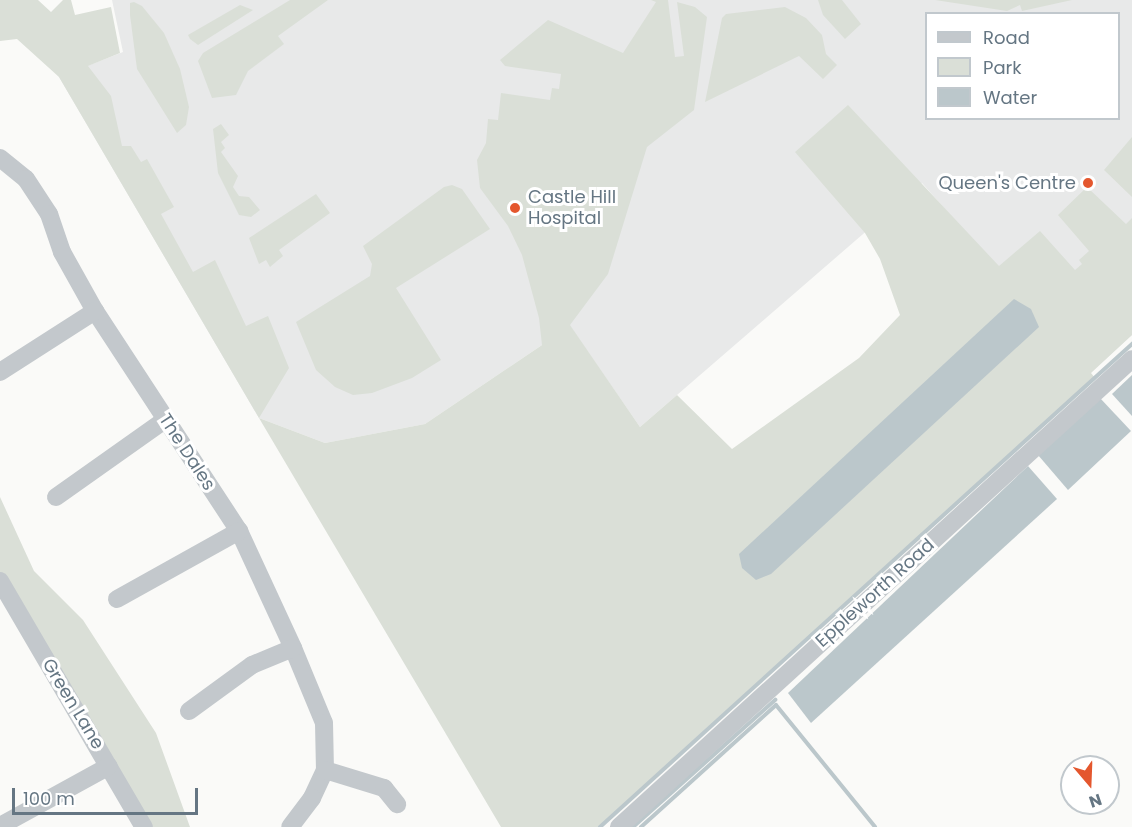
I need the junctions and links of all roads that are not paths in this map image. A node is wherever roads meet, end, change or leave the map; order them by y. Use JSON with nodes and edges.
{"nodes":[{"id":1,"x":0,"y":158,"type":"edge"},
{"id":2,"x":95,"y":311,"type":"junction"},
{"id":3,"x":1132,"y":358,"type":"edge"},
{"id":4,"x":0,"y":372,"type":"edge"},
{"id":5,"x":166,"y":419,"type":"junction"},
{"id":6,"x":55,"y":496,"type":"dead end"},
{"id":7,"x":238,"y":531,"type":"junction"},
{"id":8,"x":0,"y":581,"type":"edge"},
{"id":9,"x":117,"y":599,"type":"dead end"},
{"id":10,"x":292,"y":648,"type":"junction"},
{"id":11,"x":189,"y":712,"type":"dead end"},
{"id":12,"x":109,"y":766,"type":"junction"},
{"id":13,"x":325,"y":770,"type":"junction"},
{"id":14,"x":397,"y":805,"type":"dead end"},
{"id":15,"x":0,"y":826,"type":"edge"},
{"id":16,"x":144,"y":827,"type":"edge"},
{"id":17,"x":290,"y":827,"type":"edge"},
{"id":18,"x":619,"y":827,"type":"edge"}],
"edges":[{"from":1,"to":2,"type":"street","name":"The Dales"},
{"from":2,"to":4,"type":"street"},
{"from":2,"to":5,"type":"street","name":"The Dales"},
{"from":3,"to":18,"type":"street","name":"Eppleworth Road"},
{"from":5,"to":6,"type":"street"},
{"from":5,"to":7,"type":"street","name":"The Dales"},
{"from":7,"to":9,"type":"street"},
{"from":7,"to":10,"type":"street","name":"The Dales"},
{"from":8,"to":12,"type":"street","name":"Green Lane"},
{"from":10,"to":11,"type":"street"},
{"from":10,"to":13,"type":"street","name":"The Dales"},
{"from":12,"to":15,"type":"street"},
{"from":12,"to":16,"type":"street","name":"Green Lane"},
{"from":13,"to":14,"type":"street"},
{"from":13,"to":17,"type":"street","name":"The Dales"}]}
